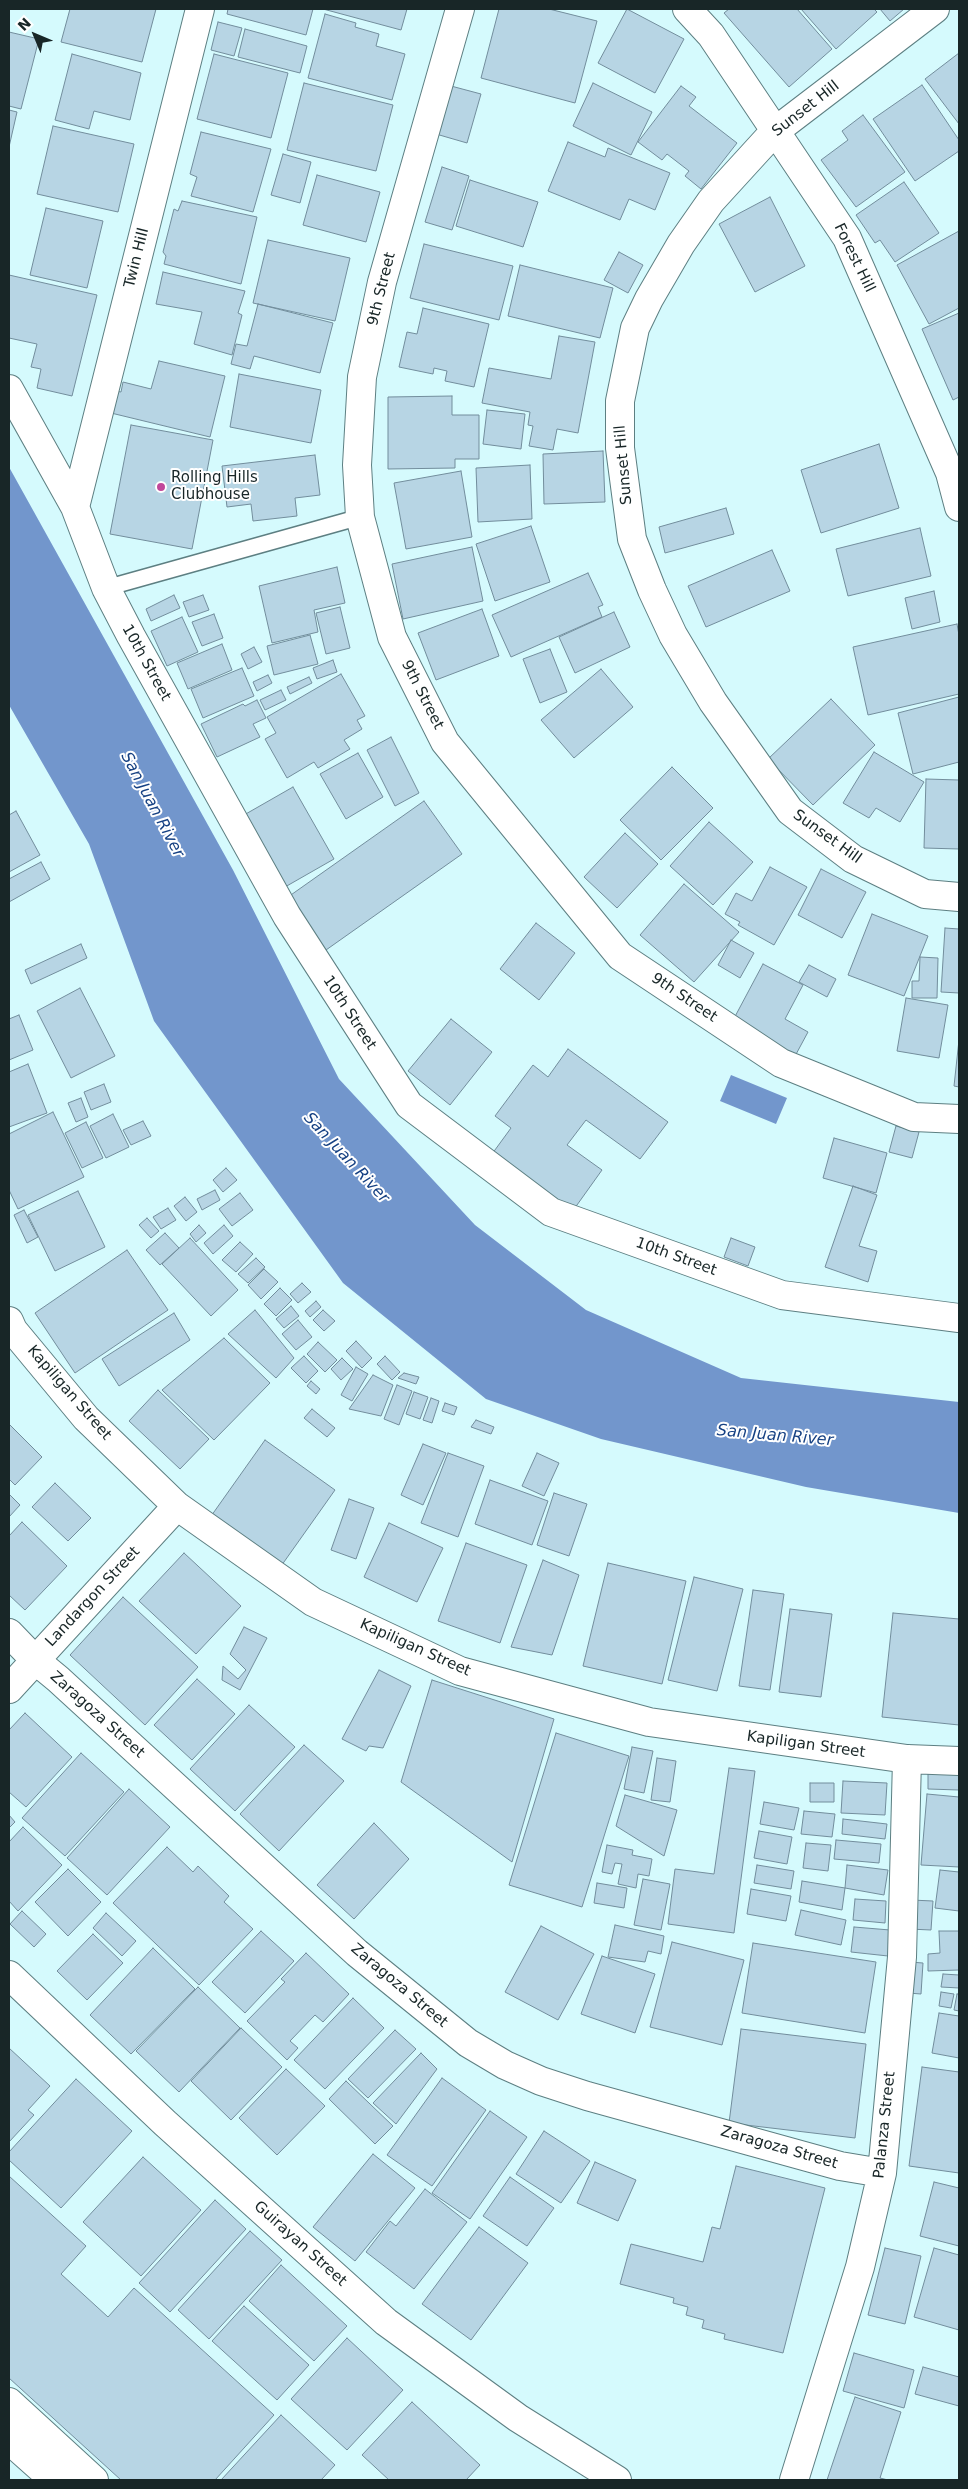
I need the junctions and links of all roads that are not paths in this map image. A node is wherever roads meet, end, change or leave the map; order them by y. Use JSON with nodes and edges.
{"nodes":[{"id":1,"x":200,"y":9,"type":"edge"},
{"id":2,"x":460,"y":9,"type":"edge"},
{"id":3,"x":687,"y":9,"type":"edge"},
{"id":4,"x":935,"y":9,"type":"edge"},
{"id":5,"x":774,"y":132,"type":"junction"},
{"id":6,"x":9,"y":389,"type":"edge"},
{"id":7,"x":75,"y":508,"type":"junction"},
{"id":8,"x":959,"y":508,"type":"edge"},
{"id":9,"x":360,"y":517,"type":"junction"},
{"id":10,"x":106,"y":588,"type":"junction"},
{"id":11,"x":959,"y":897,"type":"edge"},
{"id":12,"x":959,"y":1119,"type":"edge"},
{"id":13,"x":959,"y":1318,"type":"edge"},
{"id":14,"x":9,"y":1321,"type":"edge"},
{"id":15,"x":177,"y":1506,"type":"junction"},
{"id":16,"x":9,"y":1633,"type":"edge"},
{"id":17,"x":35,"y":1660,"type":"junction"},
{"id":18,"x":9,"y":1689,"type":"edge"},
{"id":19,"x":907,"y":1759,"type":"junction"},
{"id":20,"x":959,"y":1761,"type":"edge"},
{"id":21,"x":9,"y":1975,"type":"edge"},
{"id":22,"x":882,"y":2173,"type":"junction"},
{"id":23,"x":9,"y":2402,"type":"edge"},
{"id":24,"x":9,"y":2424,"type":"edge"},
{"id":25,"x":9,"y":2440,"type":"edge"},
{"id":26,"x":54,"y":2480,"type":"edge"},
{"id":27,"x":70,"y":2480,"type":"edge"},
{"id":28,"x":94,"y":2480,"type":"edge"},
{"id":29,"x":617,"y":2480,"type":"edge"},
{"id":30,"x":794,"y":2480,"type":"edge"}],
"edges":[{"from":1,"to":7,"type":"main road","name":"Twin Hill"},
{"from":2,"to":9,"type":"main road","name":"9th Street"},
{"from":3,"to":5,"type":"main road","name":"Forest Hill"},
{"from":4,"to":5,"type":"main road","name":"Sunset Hill"},
{"from":5,"to":8,"type":"main road","name":"Forest Hill"},
{"from":5,"to":11,"type":"main road","name":"Sunset Hill"},
{"from":6,"to":7,"type":"main road","name":"10th Street"},
{"from":7,"to":10,"type":"main road","name":"10th Street"},
{"from":9,"to":10,"type":"lane"},
{"from":9,"to":12,"type":"main road","name":"9th Street"},
{"from":10,"to":13,"type":"main road","name":"10th Street"},
{"from":14,"to":15,"type":"main road","name":"Kapiligan Street"},
{"from":15,"to":17,"type":"main road","name":"Landargon Street"},
{"from":15,"to":19,"type":"main road","name":"Kapiligan Street"},
{"from":16,"to":17,"type":"main road","name":"Zaragoza Street"},
{"from":17,"to":18,"type":"main road","name":"Landargon Street"},
{"from":17,"to":22,"type":"main road","name":"Zaragoza Street"},
{"from":19,"to":20,"type":"main road","name":"Kapiligan Street"},
{"from":19,"to":22,"type":"main road","name":"Palanza Street"},
{"from":21,"to":29,"type":"main road","name":"Guirayan Street"},
{"from":22,"to":30,"type":"main road","name":"Palanza Street"},
{"from":23,"to":28,"type":"main road"},
{"from":24,"to":27,"type":"main road"},
{"from":25,"to":26,"type":"main road"}]}
